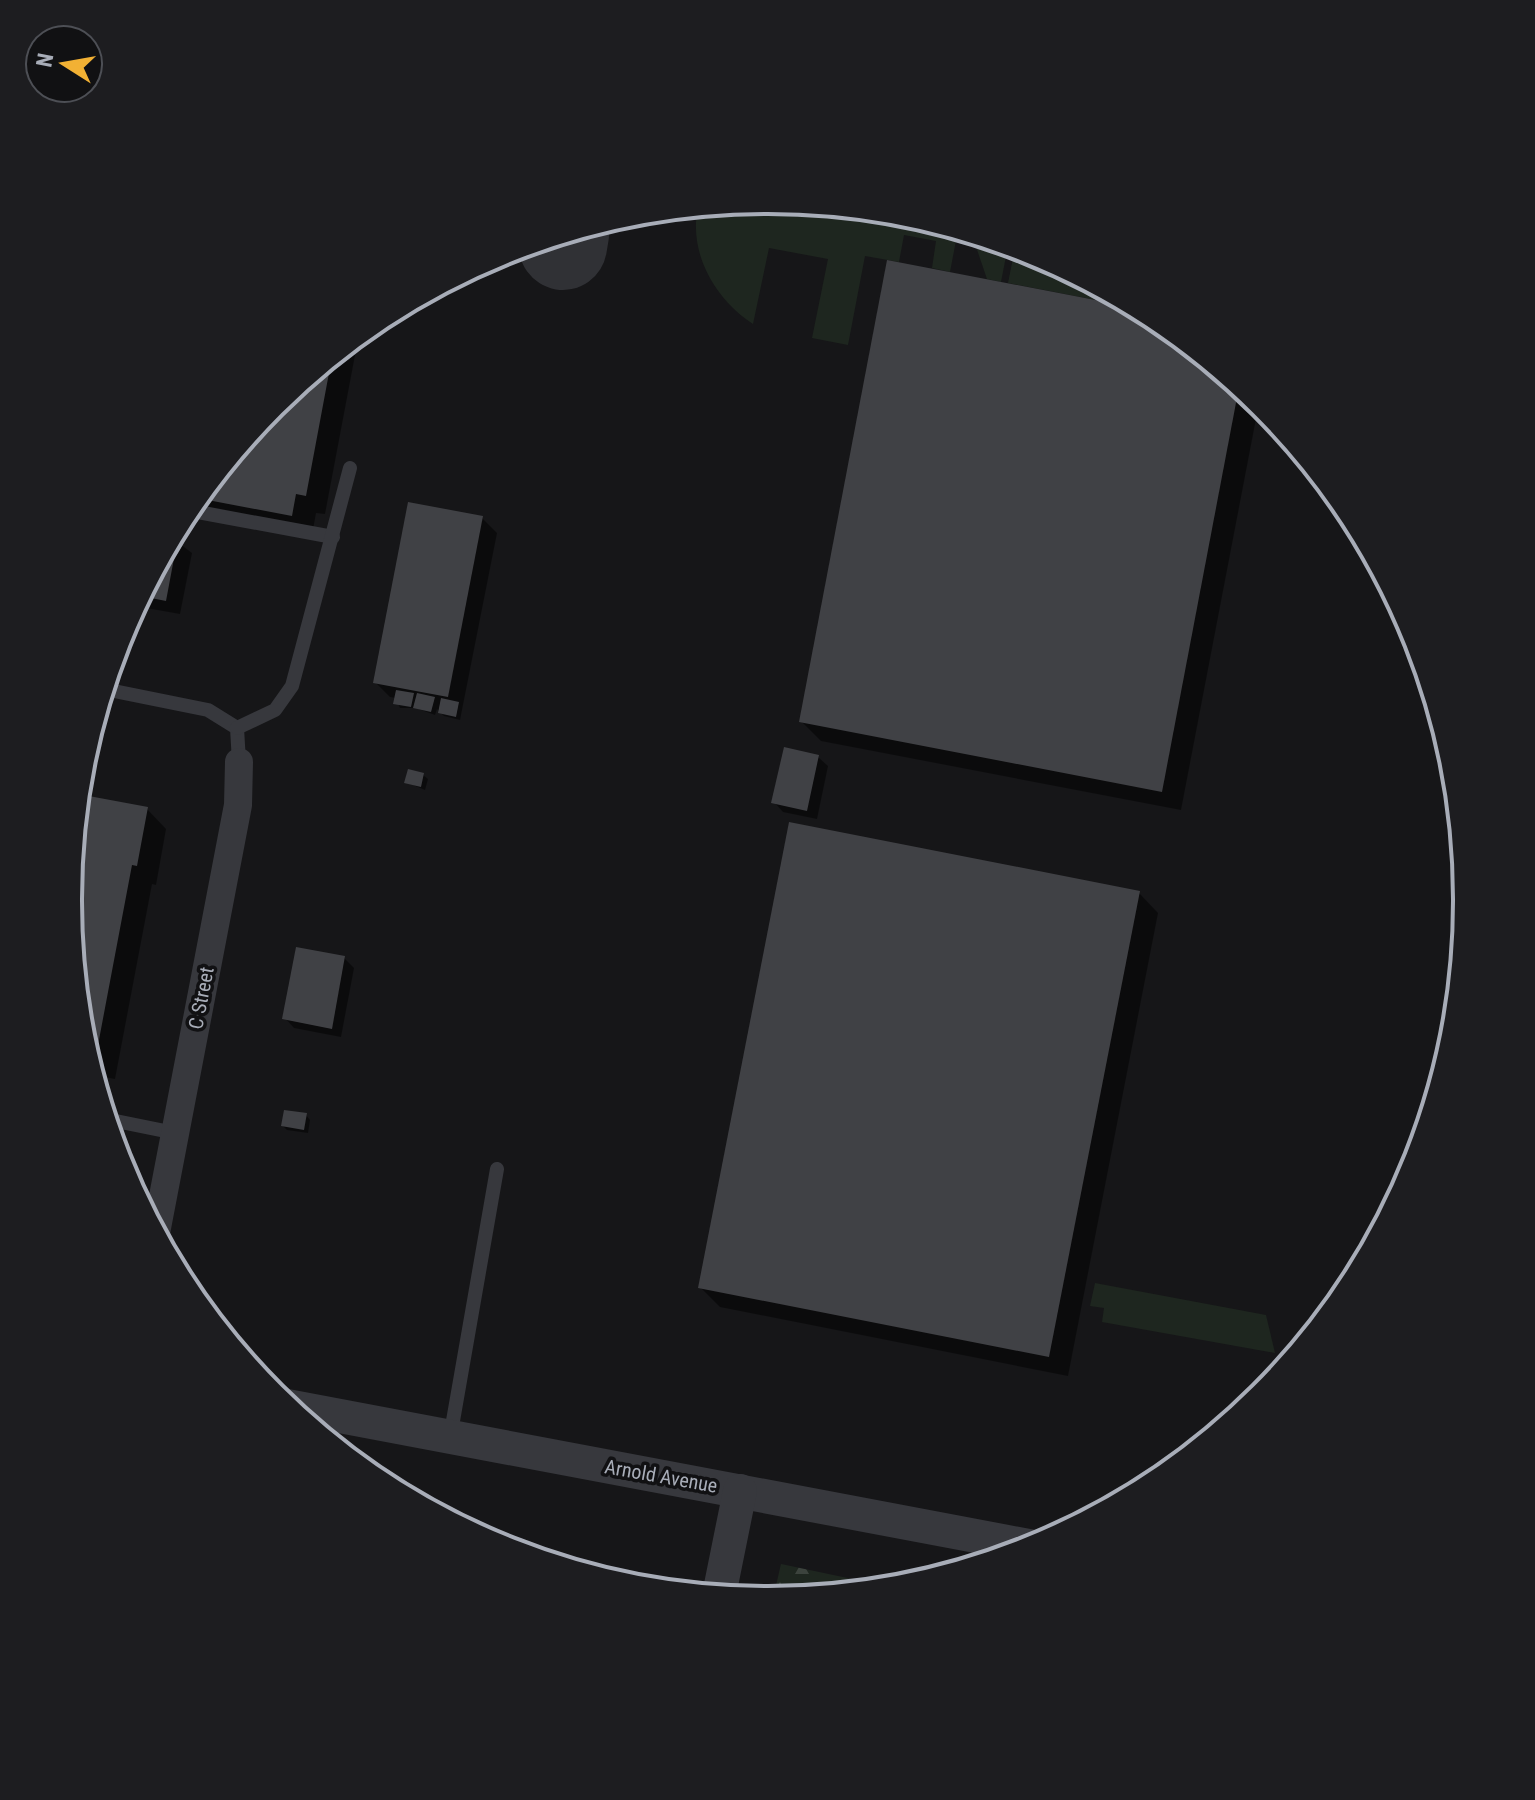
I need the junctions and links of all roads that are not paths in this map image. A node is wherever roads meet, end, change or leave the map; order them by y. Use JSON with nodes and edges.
{"nodes":[{"id":1,"x":350,"y":468,"type":"dead end"},
{"id":2,"x":202,"y":513,"type":"edge"},
{"id":3,"x":333,"y":537,"type":"junction"},
{"id":4,"x":115,"y":691,"type":"edge"},
{"id":5,"x":237,"y":728,"type":"junction"},
{"id":6,"x":239,"y":762,"type":"joint"},
{"id":7,"x":119,"y":1122,"type":"edge"},
{"id":8,"x":175,"y":1133,"type":"junction"},
{"id":9,"x":497,"y":1169,"type":"dead end"},
{"id":10,"x":159,"y":1215,"type":"edge"},
{"id":11,"x":311,"y":1411,"type":"edge"},
{"id":12,"x":450,"y":1438,"type":"junction"},
{"id":13,"x":740,"y":1491,"type":"junction"},
{"id":14,"x":1007,"y":1542,"type":"edge"},
{"id":15,"x":721,"y":1584,"type":"edge"}],
"edges":[{"from":1,"to":3,"type":"lane"},
{"from":2,"to":3,"type":"lane"},
{"from":3,"to":5,"type":"lane"},
{"from":4,"to":5,"type":"lane"},
{"from":5,"to":6,"type":"lane"},
{"from":6,"to":8,"type":"street","name":"C Street"},
{"from":7,"to":8,"type":"lane"},
{"from":8,"to":10,"type":"street","name":"C Street"},
{"from":9,"to":12,"type":"lane"},
{"from":11,"to":12,"type":"street","name":"Arnold Avenue"},
{"from":12,"to":13,"type":"street","name":"Arnold Avenue"},
{"from":13,"to":14,"type":"street","name":"Arnold Avenue"},
{"from":13,"to":15,"type":"street"}]}
